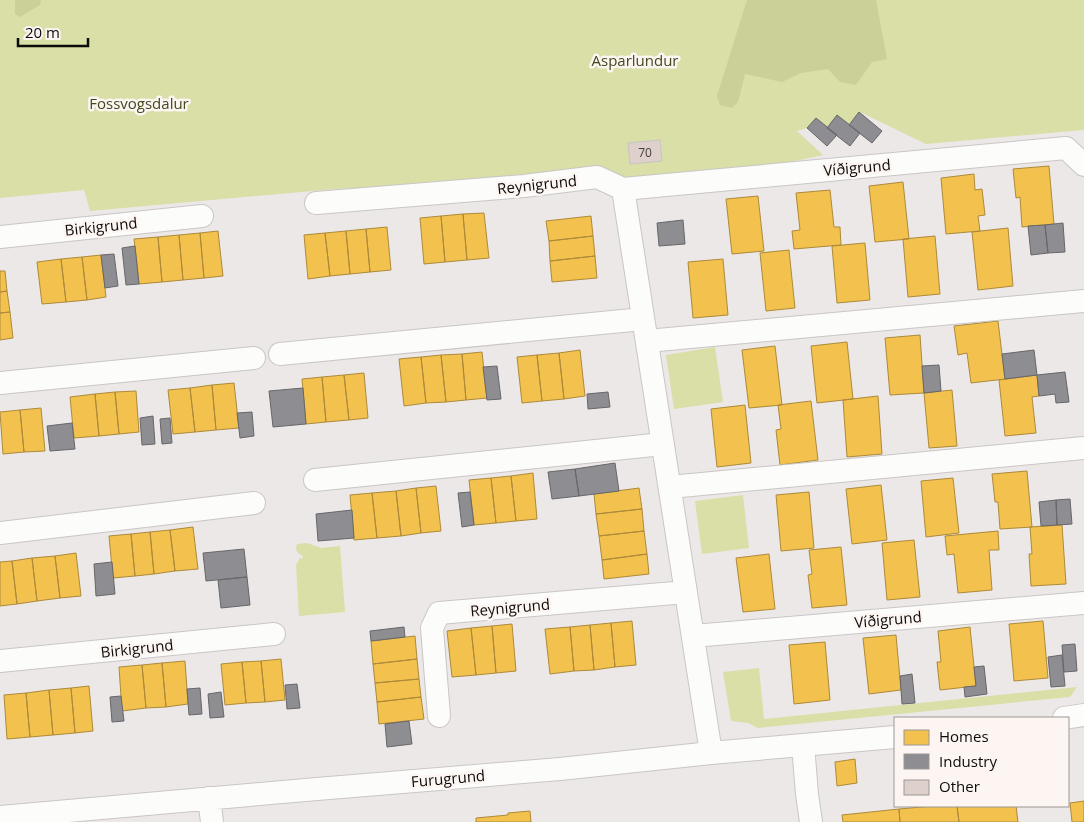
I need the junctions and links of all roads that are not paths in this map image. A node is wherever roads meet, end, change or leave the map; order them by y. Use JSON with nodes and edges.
{"nodes":[{"id":1,"x":1084,"y":165,"type":"edge"},
{"id":2,"x":623,"y":188,"type":"junction"},
{"id":3,"x":316,"y":203,"type":"dead end"},
{"id":4,"x":202,"y":216,"type":"dead end"},
{"id":5,"x":0,"y":237,"type":"edge"},
{"id":6,"x":1084,"y":301,"type":"edge"},
{"id":7,"x":643,"y":319,"type":"junction"},
{"id":8,"x":647,"y":342,"type":"junction"},
{"id":9,"x":280,"y":354,"type":"dead end"},
{"id":10,"x":254,"y":358,"type":"dead end"},
{"id":11,"x":0,"y":384,"type":"edge"},
{"id":12,"x":663,"y":444,"type":"junction"},
{"id":13,"x":1084,"y":448,"type":"edge"},
{"id":14,"x":315,"y":480,"type":"dead end"},
{"id":15,"x":670,"y":487,"type":"junction"},
{"id":16,"x":254,"y":504,"type":"dead end"},
{"id":17,"x":0,"y":532,"type":"edge"},
{"id":18,"x":686,"y":592,"type":"junction"},
{"id":19,"x":1084,"y":602,"type":"edge"},
{"id":20,"x":274,"y":634,"type":"dead end"},
{"id":21,"x":693,"y":636,"type":"junction"},
{"id":22,"x":0,"y":661,"type":"edge"},
{"id":23,"x":1084,"y":715,"type":"edge"},
{"id":24,"x":439,"y":716,"type":"dead end"},
{"id":25,"x":1069,"y":717,"type":"edge"},
{"id":26,"x":894,"y":737,"type":"edge"},
{"id":27,"x":803,"y":745,"type":"junction"},
{"id":28,"x":711,"y":753,"type":"junction"},
{"id":29,"x":210,"y":798,"type":"junction"},
{"id":30,"x":0,"y":817,"type":"edge"},
{"id":31,"x":212,"y":822,"type":"edge"},
{"id":32,"x":810,"y":822,"type":"edge"}],
"edges":[{"from":1,"to":2,"type":"street","name":"Víðigrund"},
{"from":2,"to":3,"type":"street","name":"Reynigrund"},
{"from":2,"to":7,"type":"street"},
{"from":4,"to":5,"type":"street","name":"Birkigrund"},
{"from":6,"to":8,"type":"street"},
{"from":7,"to":8,"type":"street"},
{"from":7,"to":9,"type":"street"},
{"from":8,"to":12,"type":"street"},
{"from":10,"to":11,"type":"street"},
{"from":12,"to":14,"type":"street"},
{"from":12,"to":15,"type":"street"},
{"from":13,"to":15,"type":"street"},
{"from":15,"to":18,"type":"street"},
{"from":16,"to":17,"type":"street"},
{"from":18,"to":21,"type":"street"},
{"from":18,"to":24,"type":"street","name":"Reynigrund"},
{"from":19,"to":21,"type":"street","name":"Víðigrund"},
{"from":20,"to":22,"type":"street","name":"Birkigrund"},
{"from":21,"to":28,"type":"street"},
{"from":23,"to":25,"type":"street"},
{"from":26,"to":27,"type":"street","name":"Furugrund"},
{"from":27,"to":28,"type":"street","name":"Furugrund"},
{"from":27,"to":32,"type":"street"},
{"from":28,"to":29,"type":"street","name":"Furugrund"},
{"from":29,"to":30,"type":"street","name":"Furugrund"},
{"from":29,"to":31,"type":"street"}]}
